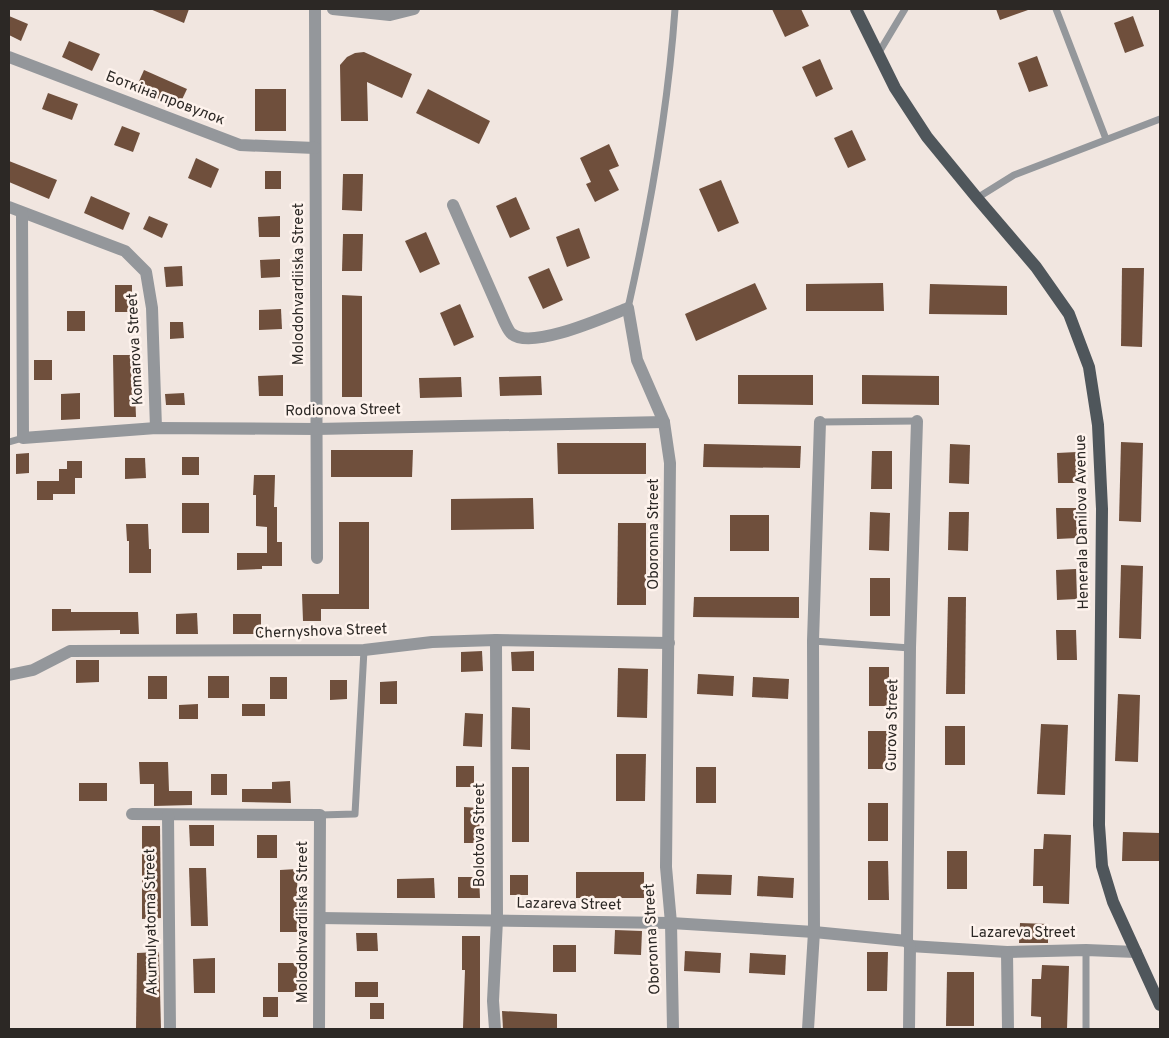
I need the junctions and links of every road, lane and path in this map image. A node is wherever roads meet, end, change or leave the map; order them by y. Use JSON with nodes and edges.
{"nodes":[{"id":1,"x":315,"y":9,"type":"edge"},
{"id":2,"x":333,"y":9,"type":"edge"},
{"id":3,"x":414,"y":9,"type":"edge"},
{"id":4,"x":675,"y":9,"type":"edge"},
{"id":5,"x":856,"y":9,"type":"edge"},
{"id":6,"x":905,"y":9,"type":"edge"},
{"id":7,"x":1056,"y":9,"type":"edge"},
{"id":8,"x":878,"y":54,"type":"junction"},
{"id":9,"x":9,"y":57,"type":"edge"},
{"id":10,"x":1160,"y":119,"type":"edge"},
{"id":11,"x":1106,"y":139,"type":"junction"},
{"id":12,"x":315,"y":148,"type":"junction"},
{"id":13,"x":976,"y":198,"type":"junction"},
{"id":14,"x":453,"y":205,"type":"dead end"},
{"id":15,"x":9,"y":207,"type":"edge"},
{"id":16,"x":22,"y":212,"type":"junction"},
{"id":17,"x":628,"y":308,"type":"junction"},
{"id":18,"x":917,"y":421,"type":"joint"},
{"id":19,"x":664,"y":422,"type":"junction"},
{"id":20,"x":820,"y":422,"type":"joint"},
{"id":21,"x":156,"y":428,"type":"junction"},
{"id":22,"x":316,"y":429,"type":"junction"},
{"id":23,"x":23,"y":438,"type":"junction"},
{"id":24,"x":9,"y":442,"type":"edge"},
{"id":25,"x":317,"y":558,"type":"dead end"},
{"id":26,"x":496,"y":640,"type":"junction"},
{"id":27,"x":813,"y":642,"type":"junction"},
{"id":28,"x":669,"y":643,"type":"junction"},
{"id":29,"x":910,"y":648,"type":"junction"},
{"id":30,"x":364,"y":650,"type":"junction"},
{"id":31,"x":9,"y":675,"type":"edge"},
{"id":32,"x":132,"y":814,"type":"dead end"},
{"id":33,"x":168,"y":815,"type":"junction"},
{"id":34,"x":320,"y":816,"type":"junction"},
{"id":35,"x":320,"y":918,"type":"junction"},
{"id":36,"x":497,"y":920,"type":"junction"},
{"id":37,"x":671,"y":923,"type":"junction"},
{"id":38,"x":814,"y":932,"type":"junction"},
{"id":39,"x":908,"y":943,"type":"junction"},
{"id":40,"x":1086,"y":950,"type":"junction"},
{"id":41,"x":1007,"y":952,"type":"junction"},
{"id":42,"x":1136,"y":952,"type":"junction"},
{"id":43,"x":1155,"y":981,"type":"edge"},
{"id":44,"x":1160,"y":1005,"type":"edge"},
{"id":45,"x":170,"y":1029,"type":"edge"},
{"id":46,"x":319,"y":1029,"type":"edge"},
{"id":47,"x":495,"y":1029,"type":"edge"},
{"id":48,"x":673,"y":1029,"type":"edge"},
{"id":49,"x":808,"y":1029,"type":"edge"},
{"id":50,"x":908,"y":1029,"type":"edge"},
{"id":51,"x":1008,"y":1029,"type":"edge"},
{"id":52,"x":1086,"y":1029,"type":"edge"}],
"edges":[{"from":1,"to":12,"type":"street","name":"Molodohvardiiska Street"},
{"from":2,"to":3,"type":"street"},
{"from":4,"to":17,"type":"lane"},
{"from":5,"to":8,"type":"main road","name":"Henerala Danilova Avenue"},
{"from":6,"to":8,"type":"lane"},
{"from":7,"to":11,"type":"lane"},
{"from":8,"to":13,"type":"main road","name":"Henerala Danilova Avenue"},
{"from":9,"to":12,"type":"street","name":"Боткіна провулок"},
{"from":10,"to":11,"type":"lane"},
{"from":11,"to":13,"type":"lane"},
{"from":12,"to":22,"type":"street","name":"Molodohvardiiska Street"},
{"from":13,"to":42,"type":"main road","name":"Henerala Danilova Avenue"},
{"from":14,"to":17,"type":"street"},
{"from":15,"to":16,"type":"street","name":"Komarova Street"},
{"from":16,"to":21,"type":"street","name":"Komarova Street"},
{"from":16,"to":23,"type":"street"},
{"from":17,"to":19,"type":"street","name":"Oboronna Street"},
{"from":18,"to":20,"type":"lane"},
{"from":18,"to":29,"type":"street","name":"Gurova Street"},
{"from":19,"to":22,"type":"street","name":"Rodionova Street"},
{"from":19,"to":28,"type":"street","name":"Oboronna Street"},
{"from":20,"to":27,"type":"street"},
{"from":21,"to":22,"type":"street","name":"Rodionova Street"},
{"from":21,"to":23,"type":"street","name":"Rodionova Street"},
{"from":22,"to":25,"type":"street","name":"Molodohvardiiska Street"},
{"from":23,"to":24,"type":"lane"},
{"from":26,"to":28,"type":"street","name":"Chernyshova Street"},
{"from":26,"to":30,"type":"street","name":"Chernyshova Street"},
{"from":26,"to":36,"type":"street","name":"Bolotova Street"},
{"from":27,"to":29,"type":"lane"},
{"from":27,"to":38,"type":"street"},
{"from":28,"to":37,"type":"street","name":"Oboronna Street"},
{"from":29,"to":39,"type":"street","name":"Gurova Street"},
{"from":30,"to":31,"type":"street","name":"Chernyshova Street"},
{"from":30,"to":34,"type":"lane"},
{"from":32,"to":33,"type":"street"},
{"from":33,"to":34,"type":"street"},
{"from":33,"to":45,"type":"street","name":"Akumulyatorna Street"},
{"from":34,"to":35,"type":"street","name":"Molodohvardiiska Street"},
{"from":35,"to":36,"type":"street","name":"Lazareva Street"},
{"from":35,"to":46,"type":"street","name":"Molodohvardiiska Street"},
{"from":36,"to":37,"type":"street","name":"Lazareva Street"},
{"from":36,"to":47,"type":"street","name":"Bolotova Street"},
{"from":37,"to":38,"type":"street","name":"Lazareva Street"},
{"from":37,"to":48,"type":"street","name":"Oboronna Street"},
{"from":38,"to":39,"type":"street","name":"Lazareva Street"},
{"from":38,"to":49,"type":"street"},
{"from":39,"to":41,"type":"street","name":"Lazareva Street"},
{"from":39,"to":50,"type":"street","name":"Gurova Street"},
{"from":40,"to":41,"type":"street","name":"Lazareva Street"},
{"from":40,"to":42,"type":"street","name":"Lazareva Street"},
{"from":40,"to":52,"type":"lane"},
{"from":41,"to":51,"type":"street"},
{"from":42,"to":43,"type":"main road","name":"Henerala Danilova Avenue"},
{"from":43,"to":44,"type":"main road","name":"Henerala Danilova Avenue"}]}
